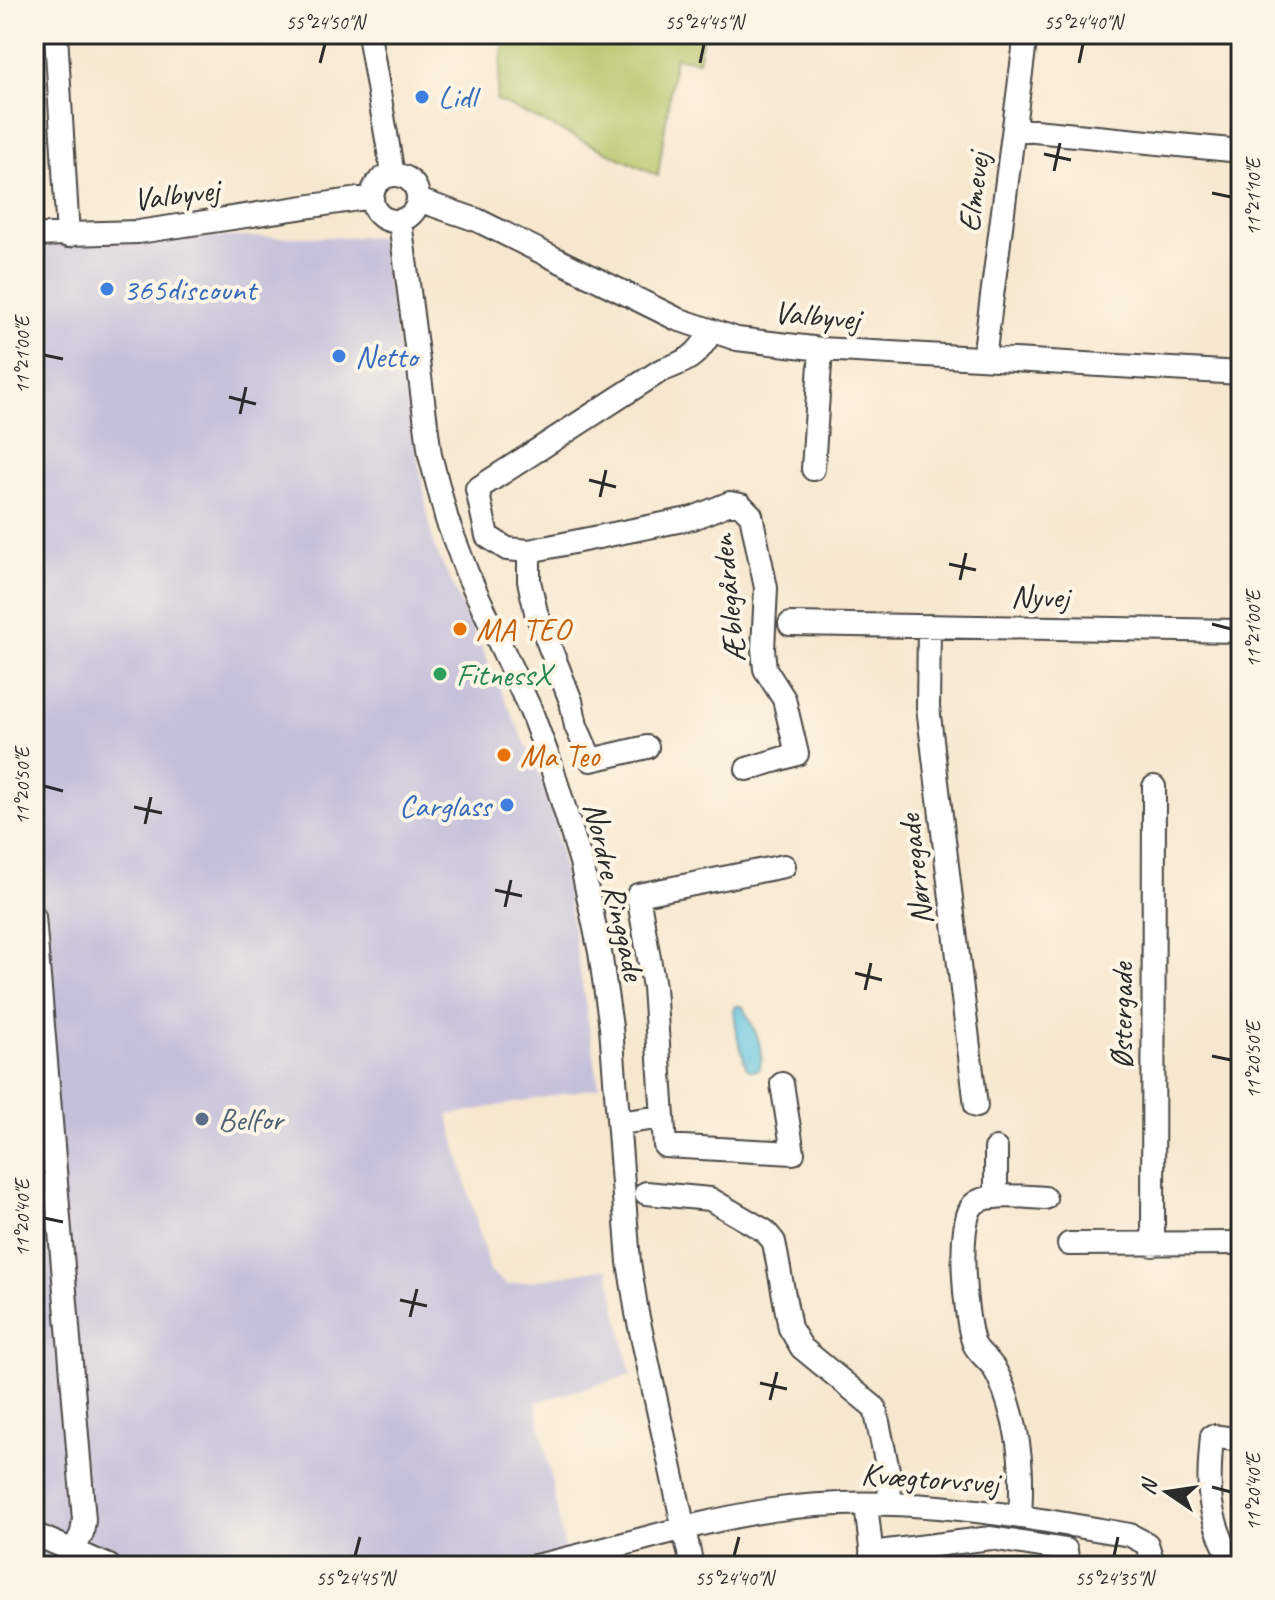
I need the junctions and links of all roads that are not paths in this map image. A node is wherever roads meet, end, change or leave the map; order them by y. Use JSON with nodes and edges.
{"nodes":[{"id":1,"x":56,"y":34,"type":"edge"},
{"id":2,"x":369,"y":34,"type":"edge"},
{"id":3,"x":1026,"y":34,"type":"edge"},
{"id":4,"x":1014,"y":129,"type":"junction"},
{"id":5,"x":1241,"y":151,"type":"edge"},
{"id":6,"x":393,"y":175,"type":"junction"},
{"id":7,"x":372,"y":197,"type":"junction"},
{"id":8,"x":418,"y":200,"type":"junction"},
{"id":9,"x":400,"y":221,"type":"junction"},
{"id":10,"x":34,"y":235,"type":"edge"},
{"id":11,"x":68,"y":236,"type":"junction"},
{"id":12,"x":711,"y":332,"type":"junction"},
{"id":13,"x":821,"y":349,"type":"junction"},
{"id":14,"x":984,"y":358,"type":"junction"},
{"id":15,"x":1241,"y":373,"type":"edge"},
{"id":16,"x":813,"y":469,"type":"dead end"},
{"id":17,"x":529,"y":551,"type":"junction"},
{"id":18,"x":790,"y":624,"type":"dead end"},
{"id":19,"x":929,"y":626,"type":"junction"},
{"id":20,"x":1241,"y":631,"type":"edge"},
{"id":21,"x":647,"y":747,"type":"dead end"},
{"id":22,"x":747,"y":769,"type":"dead end"},
{"id":23,"x":1154,"y":787,"type":"dead end"},
{"id":24,"x":784,"y":866,"type":"dead end"},
{"id":25,"x":34,"y":917,"type":"edge"},
{"id":26,"x":782,"y":1084,"type":"dead end"},
{"id":27,"x":976,"y":1106,"type":"dead end"},
{"id":28,"x":663,"y":1117,"type":"junction"},
{"id":29,"x":619,"y":1123,"type":"junction"},
{"id":30,"x":996,"y":1149,"type":"dead end"},
{"id":31,"x":646,"y":1193,"type":"dead end"},
{"id":32,"x":996,"y":1197,"type":"junction"},
{"id":33,"x":1045,"y":1198,"type":"dead end"},
{"id":34,"x":1241,"y":1243,"type":"edge"},
{"id":35,"x":1069,"y":1244,"type":"dead end"},
{"id":36,"x":1153,"y":1245,"type":"junction"},
{"id":37,"x":1241,"y":1440,"type":"edge"},
{"id":38,"x":866,"y":1504,"type":"junction"},
{"id":39,"x":890,"y":1504,"type":"junction"},
{"id":40,"x":1020,"y":1517,"type":"junction"},
{"id":41,"x":683,"y":1528,"type":"junction"},
{"id":42,"x":34,"y":1534,"type":"edge"},
{"id":43,"x":74,"y":1550,"type":"junction"},
{"id":44,"x":872,"y":1560,"type":"edge"},
{"id":45,"x":109,"y":1566,"type":"edge"},
{"id":46,"x":535,"y":1566,"type":"edge"},
{"id":47,"x":692,"y":1566,"type":"edge"},
{"id":48,"x":1068,"y":1566,"type":"edge"},
{"id":49,"x":1154,"y":1566,"type":"edge"},
{"id":50,"x":1234,"y":1566,"type":"edge"}],
"edges":[{"from":1,"to":11,"type":"street"},
{"from":2,"to":6,"type":"street"},
{"from":3,"to":4,"type":"street","name":"Elmevej"},
{"from":4,"to":5,"type":"street"},
{"from":4,"to":14,"type":"street","name":"Elmevej"},
{"from":6,"to":7,"type":"street"},
{"from":6,"to":8,"type":"street"},
{"from":7,"to":9,"type":"street"},
{"from":7,"to":11,"type":"street","name":"Valbyvej"},
{"from":8,"to":9,"type":"street"},
{"from":8,"to":12,"type":"street","name":"Valbyvej"},
{"from":9,"to":29,"type":"street","name":"Nordre Ringgade"},
{"from":10,"to":11,"type":"street","name":"Valbyvej"},
{"from":12,"to":13,"type":"street","name":"Valbyvej"},
{"from":12,"to":17,"type":"street","name":"Æblegården"},
{"from":13,"to":14,"type":"street","name":"Valbyvej"},
{"from":13,"to":16,"type":"street"},
{"from":14,"to":15,"type":"street","name":"Valbyvej"},
{"from":17,"to":21,"type":"street"},
{"from":17,"to":22,"type":"street","name":"Æblegården"},
{"from":18,"to":19,"type":"street","name":"Nyvej"},
{"from":19,"to":20,"type":"street","name":"Nyvej"},
{"from":19,"to":27,"type":"street","name":"Nørregade"},
{"from":23,"to":36,"type":"street","name":"Østergade"},
{"from":24,"to":28,"type":"street","name":"Nordre Ringgade"},
{"from":25,"to":43,"type":"street"},
{"from":26,"to":28,"type":"street","name":"Nordre Ringgade"},
{"from":28,"to":29,"type":"street"},
{"from":29,"to":41,"type":"street","name":"Nordre Ringgade"},
{"from":30,"to":32,"type":"street"},
{"from":31,"to":39,"type":"street"},
{"from":32,"to":33,"type":"street"},
{"from":32,"to":40,"type":"street"},
{"from":34,"to":36,"type":"street"},
{"from":35,"to":36,"type":"street"},
{"from":37,"to":50,"type":"street"},
{"from":38,"to":39,"type":"street","name":"Kvægtorvsvej"},
{"from":38,"to":41,"type":"street","name":"Kvægtorvsvej"},
{"from":38,"to":44,"type":"street"},
{"from":39,"to":40,"type":"street","name":"Kvægtorvsvej"},
{"from":40,"to":49,"type":"street","name":"Kvægtorvsvej"},
{"from":41,"to":46,"type":"street","name":"Kvægtorvsvej"},
{"from":41,"to":47,"type":"street","name":"Nordre Ringgade"},
{"from":42,"to":43,"type":"street"},
{"from":43,"to":45,"type":"street"},
{"from":44,"to":48,"type":"street"}]}
